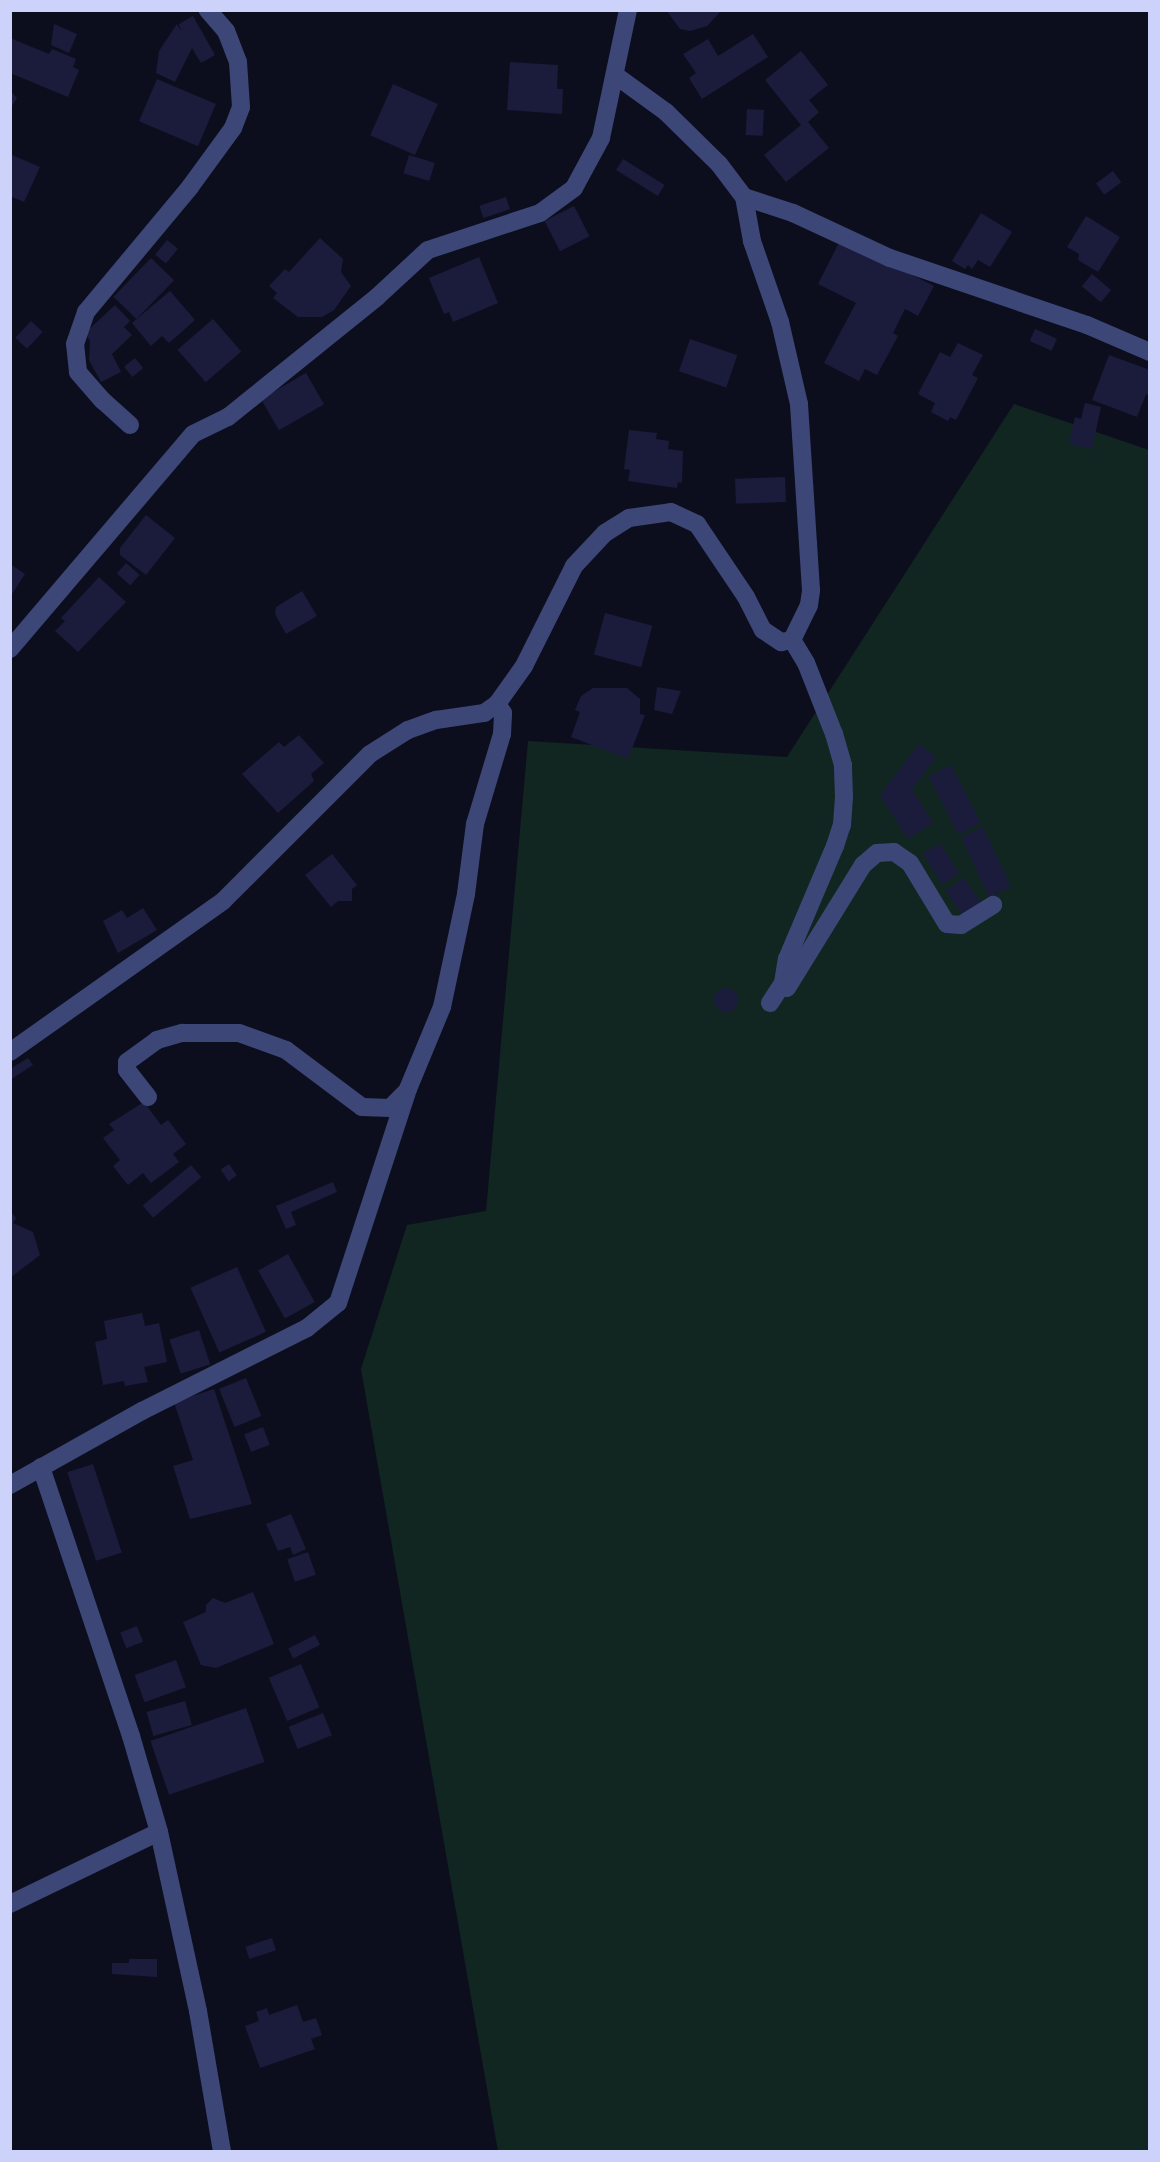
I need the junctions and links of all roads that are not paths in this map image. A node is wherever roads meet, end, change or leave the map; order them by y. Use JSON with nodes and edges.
{"nodes":[{"id":1,"x":208,"y":10,"type":"edge"},
{"id":2,"x":628,"y":10,"type":"edge"},
{"id":3,"x":615,"y":75,"type":"junction"},
{"id":4,"x":744,"y":197,"type":"junction"},
{"id":5,"x":1149,"y":352,"type":"edge"},
{"id":6,"x":130,"y":425,"type":"dead end"},
{"id":7,"x":792,"y":640,"type":"junction"},
{"id":8,"x":10,"y":648,"type":"edge"},
{"id":9,"x":497,"y":704,"type":"junction"},
{"id":10,"x":993,"y":905,"type":"dead end"},
{"id":11,"x":10,"y":1052,"type":"edge"},
{"id":12,"x":408,"y":1089,"type":"junction"},
{"id":13,"x":148,"y":1097,"type":"dead end"},
{"id":14,"x":41,"y":1467,"type":"junction"},
{"id":15,"x":10,"y":1485,"type":"edge"},
{"id":16,"x":159,"y":1832,"type":"junction"},
{"id":17,"x":10,"y":1904,"type":"edge"},
{"id":18,"x":222,"y":2151,"type":"edge"}],
"edges":[{"from":1,"to":6,"type":"street"},
{"from":2,"to":3,"type":"street"},
{"from":3,"to":4,"type":"street"},
{"from":3,"to":8,"type":"street"},
{"from":4,"to":5,"type":"street"},
{"from":4,"to":7,"type":"street"},
{"from":7,"to":9,"type":"street"},
{"from":7,"to":10,"type":"street"},
{"from":9,"to":11,"type":"street"},
{"from":9,"to":12,"type":"street"},
{"from":12,"to":13,"type":"street"},
{"from":12,"to":14,"type":"street"},
{"from":14,"to":15,"type":"street"},
{"from":14,"to":16,"type":"street"},
{"from":16,"to":17,"type":"street"},
{"from":16,"to":18,"type":"street"}]}
